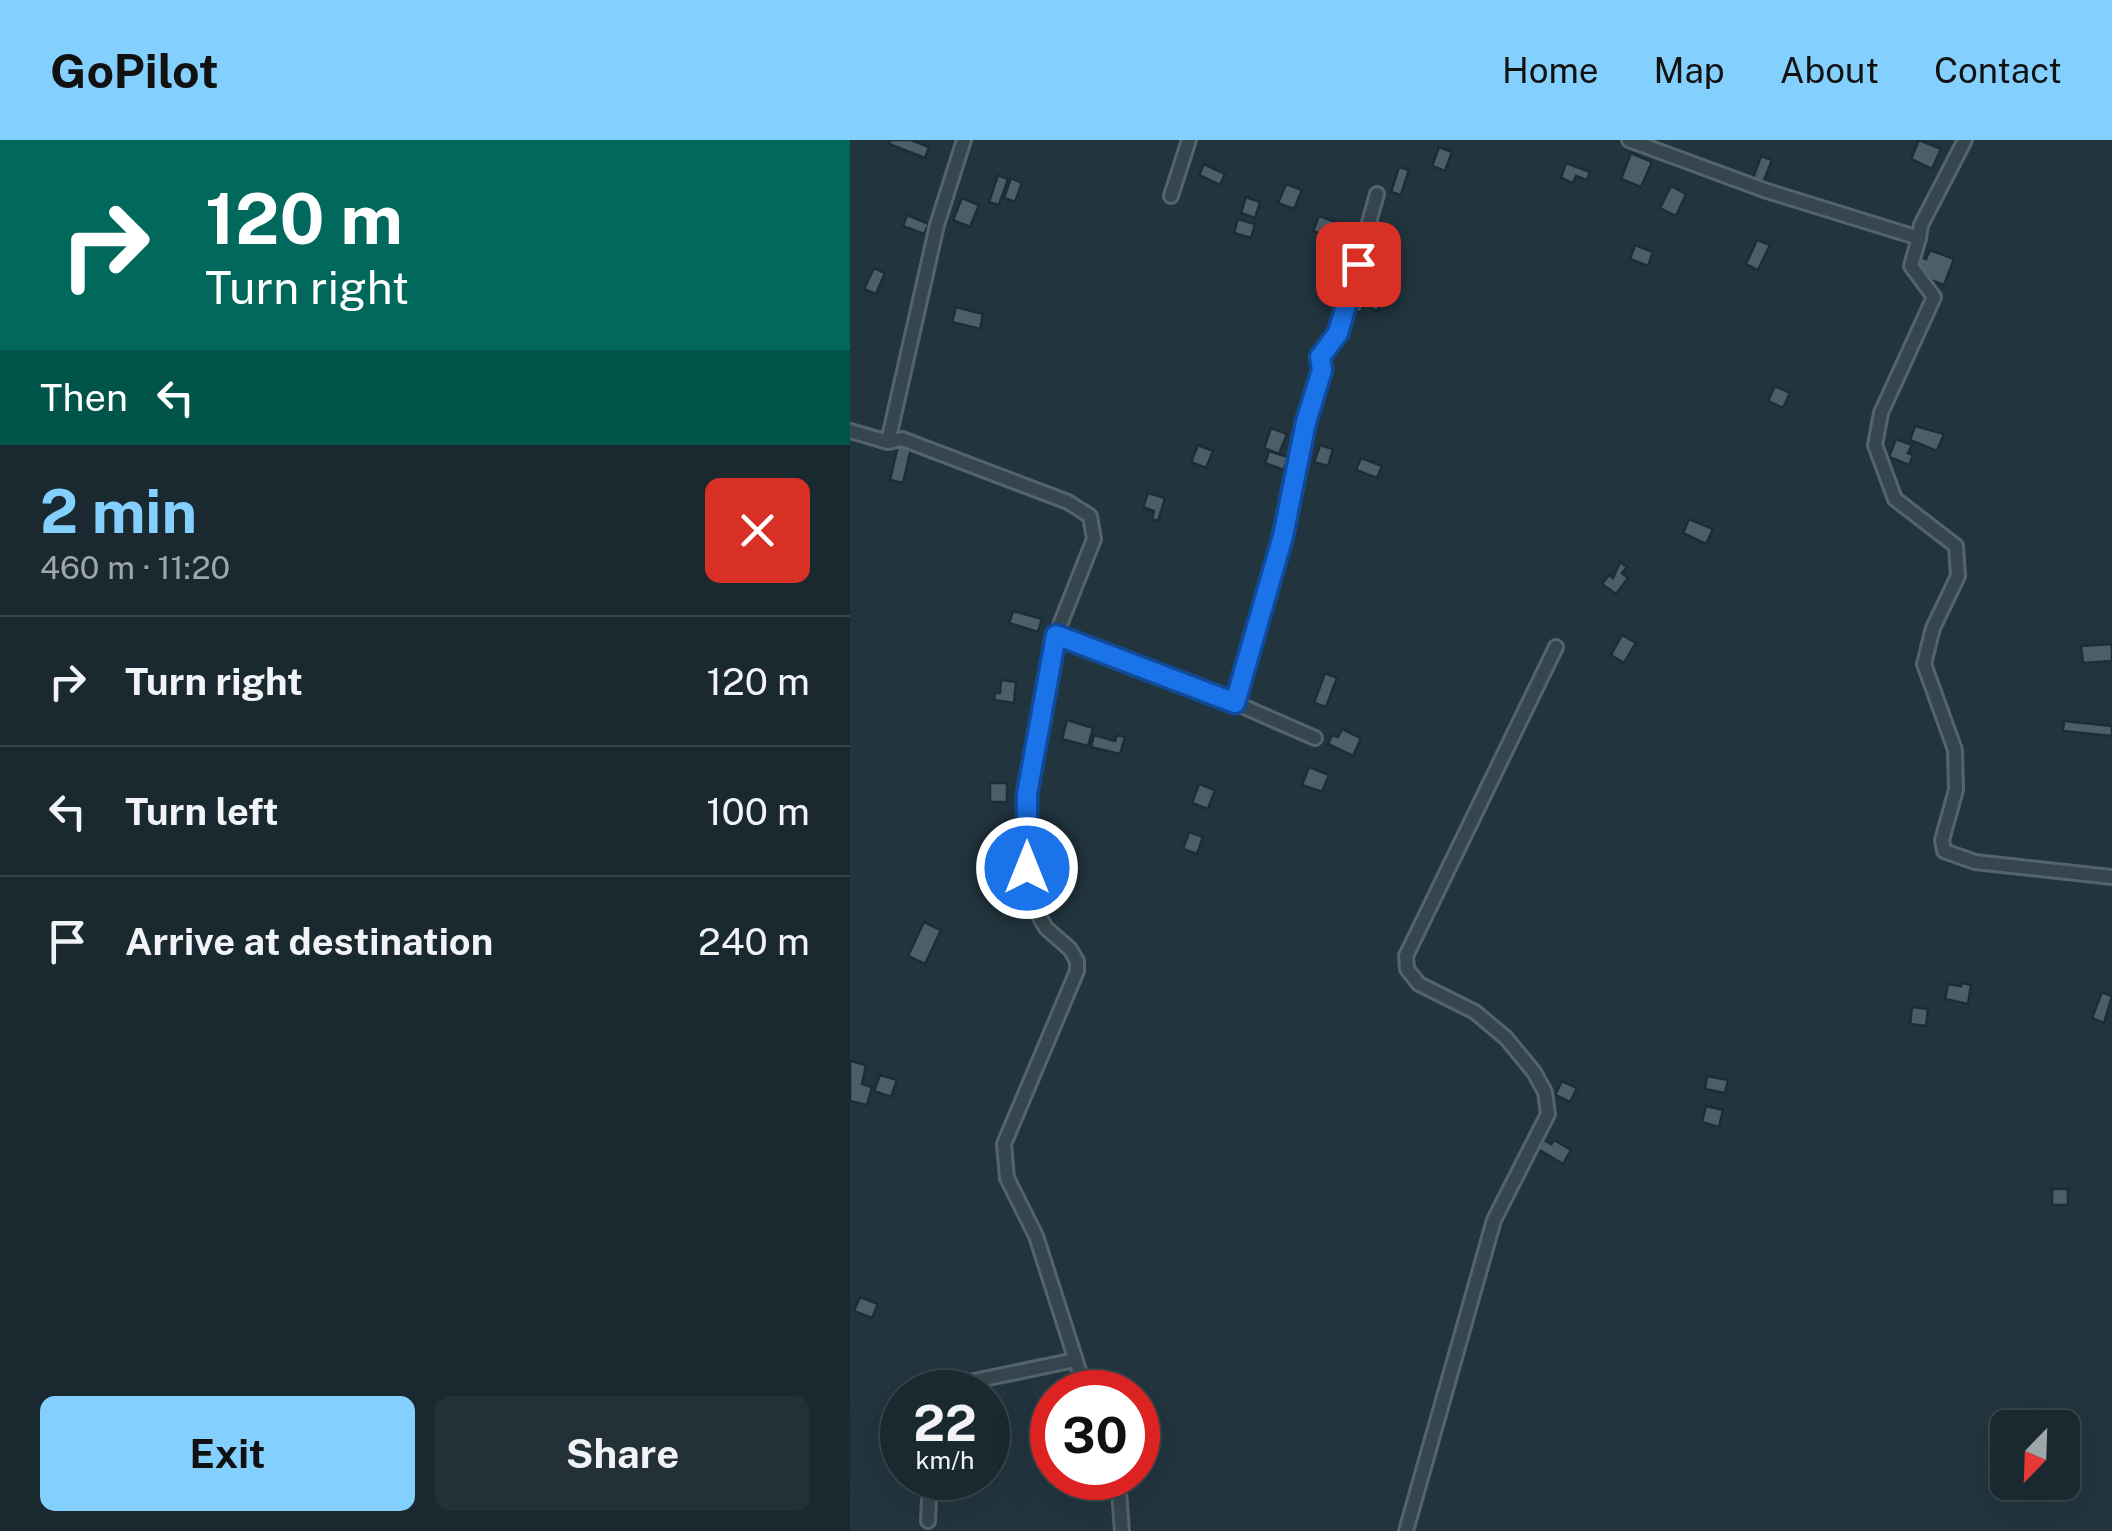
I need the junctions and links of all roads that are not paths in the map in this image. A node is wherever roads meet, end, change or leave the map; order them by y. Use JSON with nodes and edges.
{"nodes":[{"id":1,"x":964,"y":140,"type":"edge"},
{"id":2,"x":1189,"y":140,"type":"edge"},
{"id":3,"x":1629,"y":140,"type":"edge"},
{"id":4,"x":1965,"y":140,"type":"edge"},
{"id":5,"x":1377,"y":194,"type":"dead end"},
{"id":6,"x":1171,"y":196,"type":"dead end"},
{"id":7,"x":1919,"y":238,"type":"junction"},
{"id":8,"x":850,"y":431,"type":"edge"},
{"id":9,"x":888,"y":442,"type":"junction"},
{"id":10,"x":1056,"y":635,"type":"junction"},
{"id":11,"x":1556,"y":647,"type":"dead end"},
{"id":12,"x":1235,"y":703,"type":"junction"},
{"id":13,"x":1315,"y":738,"type":"dead end"},
{"id":14,"x":2112,"y":877,"type":"edge"},
{"id":15,"x":1075,"y":1360,"type":"junction"},
{"id":16,"x":1078,"y":1370,"type":"edge"},
{"id":17,"x":1010,"y":1374,"type":"edge"},
{"id":18,"x":929,"y":1500,"type":"edge"},
{"id":19,"x":1120,"y":1500,"type":"edge"},
{"id":20,"x":928,"y":1521,"type":"dead end"},
{"id":21,"x":1122,"y":1531,"type":"edge"},
{"id":22,"x":1406,"y":1531,"type":"edge"}],
"edges":[{"from":1,"to":9,"type":"street"},
{"from":2,"to":6,"type":"street"},
{"from":3,"to":7,"type":"street"},
{"from":4,"to":7,"type":"street"},
{"from":5,"to":12,"type":"street"},
{"from":7,"to":14,"type":"street"},
{"from":8,"to":9,"type":"street"},
{"from":9,"to":10,"type":"street"},
{"from":10,"to":12,"type":"street"},
{"from":10,"to":15,"type":"street"},
{"from":11,"to":22,"type":"street"},
{"from":12,"to":13,"type":"street"},
{"from":15,"to":16,"type":"street"},
{"from":15,"to":17,"type":"street"},
{"from":18,"to":20,"type":"street"},
{"from":19,"to":21,"type":"street"}]}
